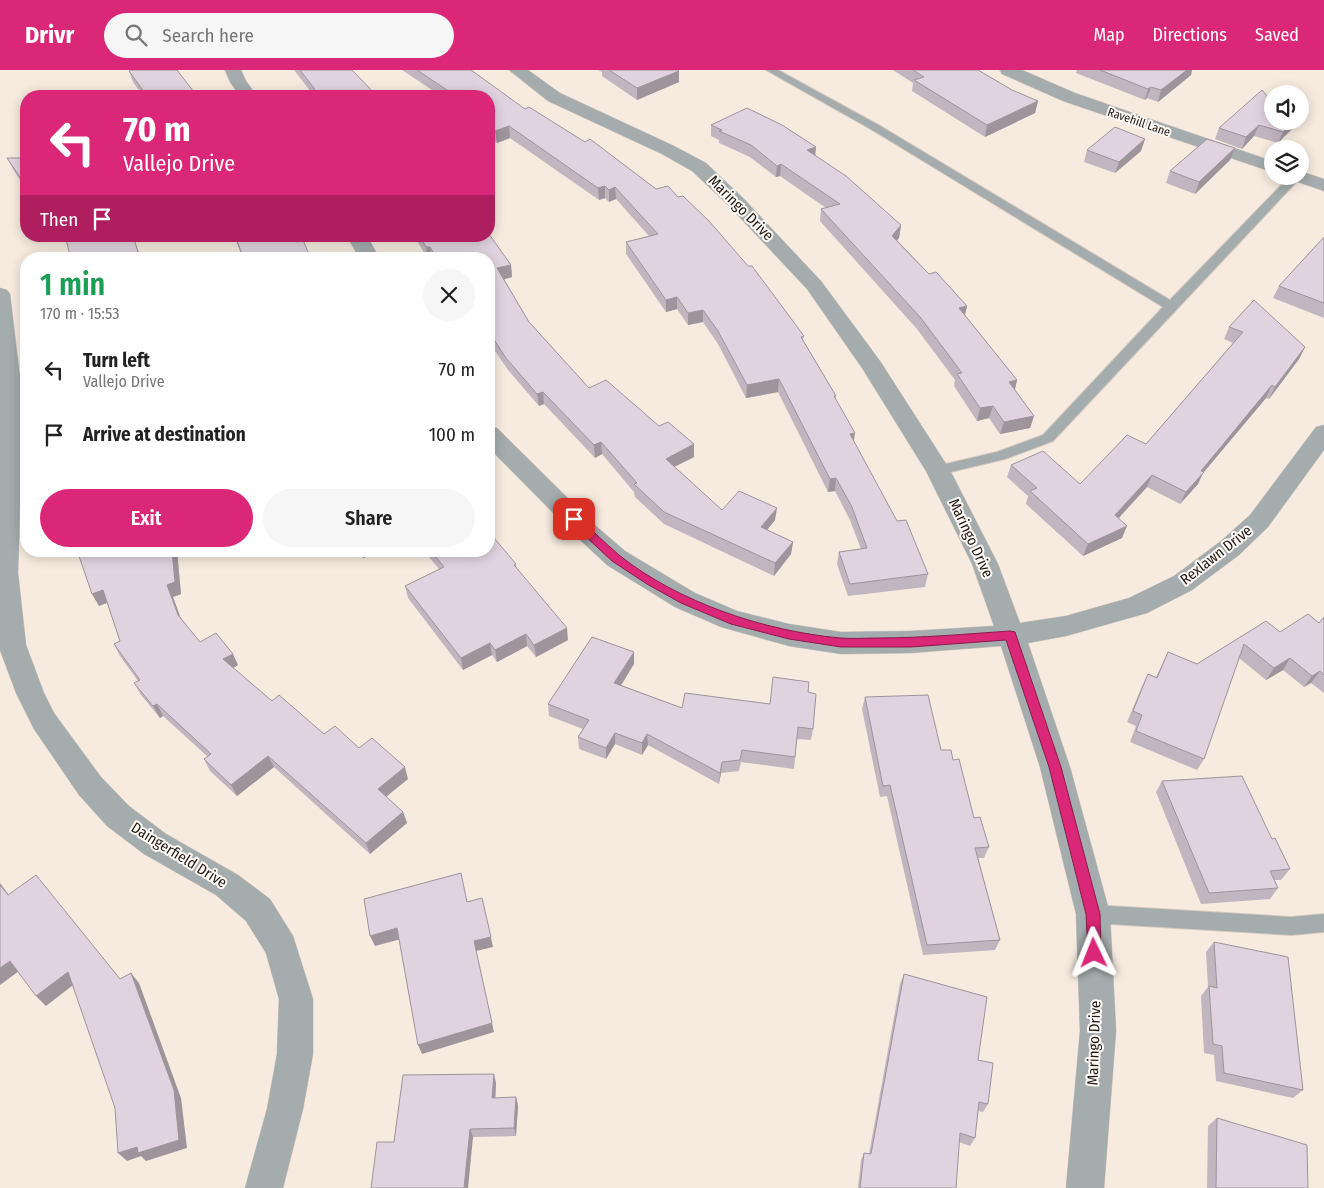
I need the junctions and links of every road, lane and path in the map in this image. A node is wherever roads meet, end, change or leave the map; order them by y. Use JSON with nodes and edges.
{"nodes":[{"id":1,"x":233,"y":70,"type":"edge"},
{"id":2,"x":517,"y":70,"type":"edge"},
{"id":3,"x":771,"y":70,"type":"edge"},
{"id":4,"x":1008,"y":70,"type":"edge"},
{"id":5,"x":245,"y":90,"type":"edge"},
{"id":6,"x":1264,"y":164,"type":"edge"},
{"id":7,"x":1309,"y":180,"type":"edge"},
{"id":8,"x":1289,"y":185,"type":"edge"},
{"id":9,"x":1324,"y":185,"type":"edge"},
{"id":10,"x":0,"y":294,"type":"edge"},
{"id":11,"x":1171,"y":306,"type":"junction"},
{"id":12,"x":1324,"y":433,"type":"edge"},
{"id":13,"x":495,"y":440,"type":"edge"},
{"id":14,"x":938,"y":470,"type":"junction"},
{"id":15,"x":1010,"y":635,"type":"junction"},
{"id":16,"x":1093,"y":914,"type":"junction"},
{"id":17,"x":1324,"y":923,"type":"edge"},
{"id":18,"x":264,"y":1188,"type":"edge"},
{"id":19,"x":1085,"y":1188,"type":"edge"}],
"edges":[{"from":1,"to":5,"type":"street"},
{"from":2,"to":14,"type":"street","name":"Maringo Drive"},
{"from":3,"to":11,"type":"lane"},
{"from":4,"to":6,"type":"street","name":"Ravehill Lane"},
{"from":7,"to":9,"type":"street"},
{"from":8,"to":11,"type":"lane"},
{"from":10,"to":18,"type":"street","name":"Daingerfield Drive"},
{"from":11,"to":14,"type":"lane"},
{"from":12,"to":15,"type":"street","name":"Rexlawn Drive"},
{"from":13,"to":15,"type":"street","name":"Rexlawn Drive"},
{"from":14,"to":15,"type":"street","name":"Maringo Drive"},
{"from":15,"to":16,"type":"street","name":"Maringo Drive"},
{"from":16,"to":17,"type":"lane"},
{"from":16,"to":19,"type":"street","name":"Maringo Drive"}]}
